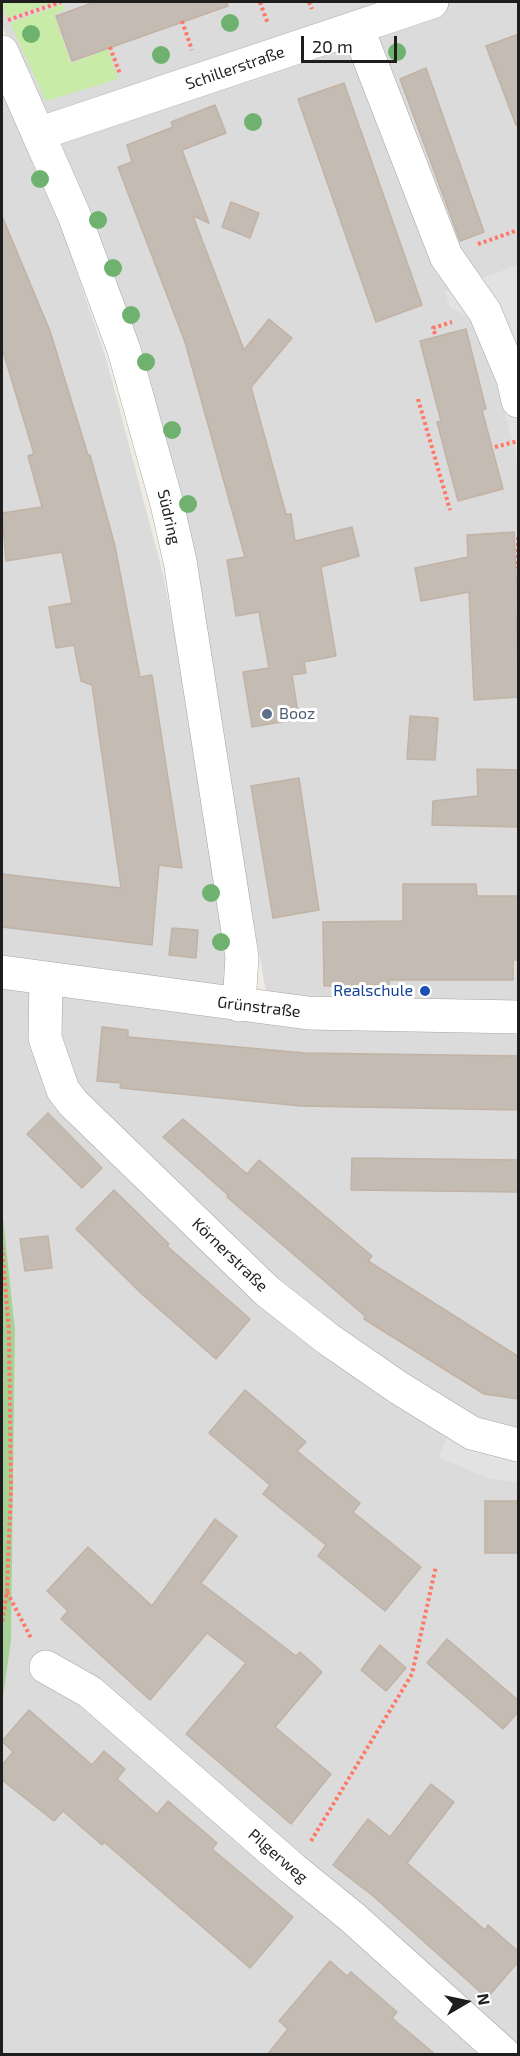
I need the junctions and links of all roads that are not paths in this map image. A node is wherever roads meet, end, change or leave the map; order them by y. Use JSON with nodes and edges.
{"nodes":[{"id":1,"x":432,"y":2,"type":"edge"},
{"id":2,"x":357,"y":27,"type":"junction"},
{"id":3,"x":2,"y":52,"type":"edge"},
{"id":4,"x":38,"y":134,"type":"junction"},
{"id":5,"x":519,"y":401,"type":"edge"},
{"id":6,"x":2,"y":972,"type":"edge"},
{"id":7,"x":46,"y":978,"type":"junction"},
{"id":8,"x":239,"y":1005,"type":"junction"},
{"id":9,"x":519,"y":1017,"type":"edge"},
{"id":10,"x":519,"y":1445,"type":"edge"},
{"id":11,"x":46,"y":1666,"type":"road end"},
{"id":12,"x":504,"y":2055,"type":"edge"}],
"edges":[{"from":1,"to":2,"type":"street","name":"Schillerstraße"},
{"from":2,"to":4,"type":"street","name":"Schillerstraße"},
{"from":2,"to":5,"type":"street"},
{"from":3,"to":4,"type":"street","name":"Südring"},
{"from":4,"to":8,"type":"street","name":"Südring"},
{"from":6,"to":7,"type":"street","name":"Grünstraße"},
{"from":7,"to":8,"type":"street","name":"Grünstraße"},
{"from":7,"to":10,"type":"street","name":"Körnerstraße"},
{"from":8,"to":9,"type":"street","name":"Grünstraße"},
{"from":11,"to":12,"type":"street","name":"Pilgerweg"}]}
